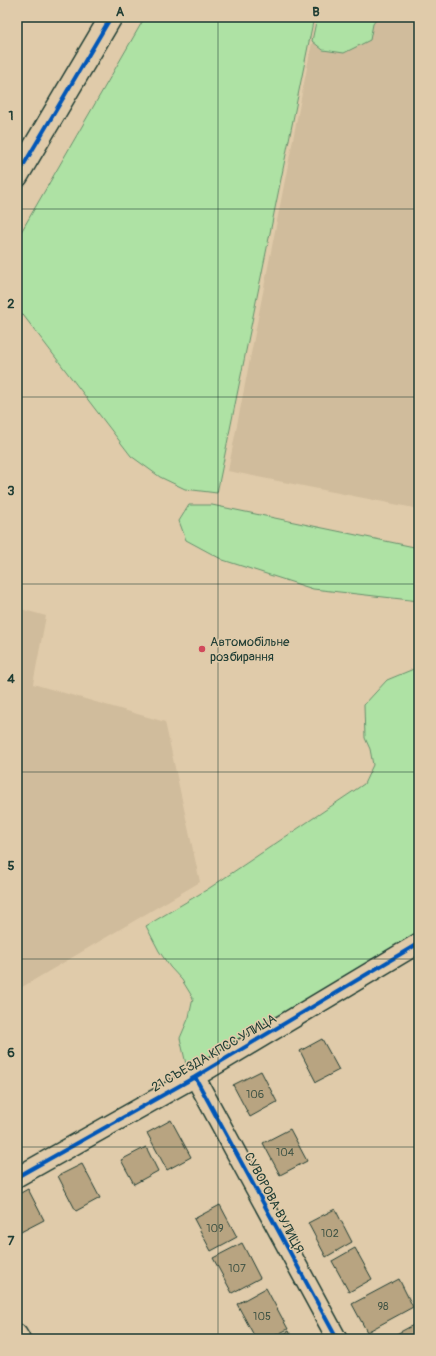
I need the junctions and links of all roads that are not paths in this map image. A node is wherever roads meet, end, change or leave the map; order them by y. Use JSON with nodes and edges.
{"nodes":[{"id":1,"x":112,"y":17,"type":"edge"},
{"id":2,"x":17,"y":176,"type":"edge"},
{"id":3,"x":419,"y":943,"type":"edge"},
{"id":4,"x":195,"y":1077,"type":"junction"},
{"id":5,"x":17,"y":1176,"type":"edge"},
{"id":6,"x":17,"y":1334,"type":"edge"},
{"id":7,"x":20,"y":1339,"type":"edge"},
{"id":8,"x":337,"y":1339,"type":"edge"}],
"edges":[{"from":1,"to":2,"type":"street"},
{"from":3,"to":4,"type":"street","name":"21 СЪЕЗДА КПСС УЛИЦА"},
{"from":4,"to":5,"type":"street","name":"21 СЪЕЗДА КПСС УЛИЦА"},
{"from":4,"to":8,"type":"street","name":"СУВОРОВА ВУЛИЦЯ"},
{"from":6,"to":7,"type":"street"}]}
